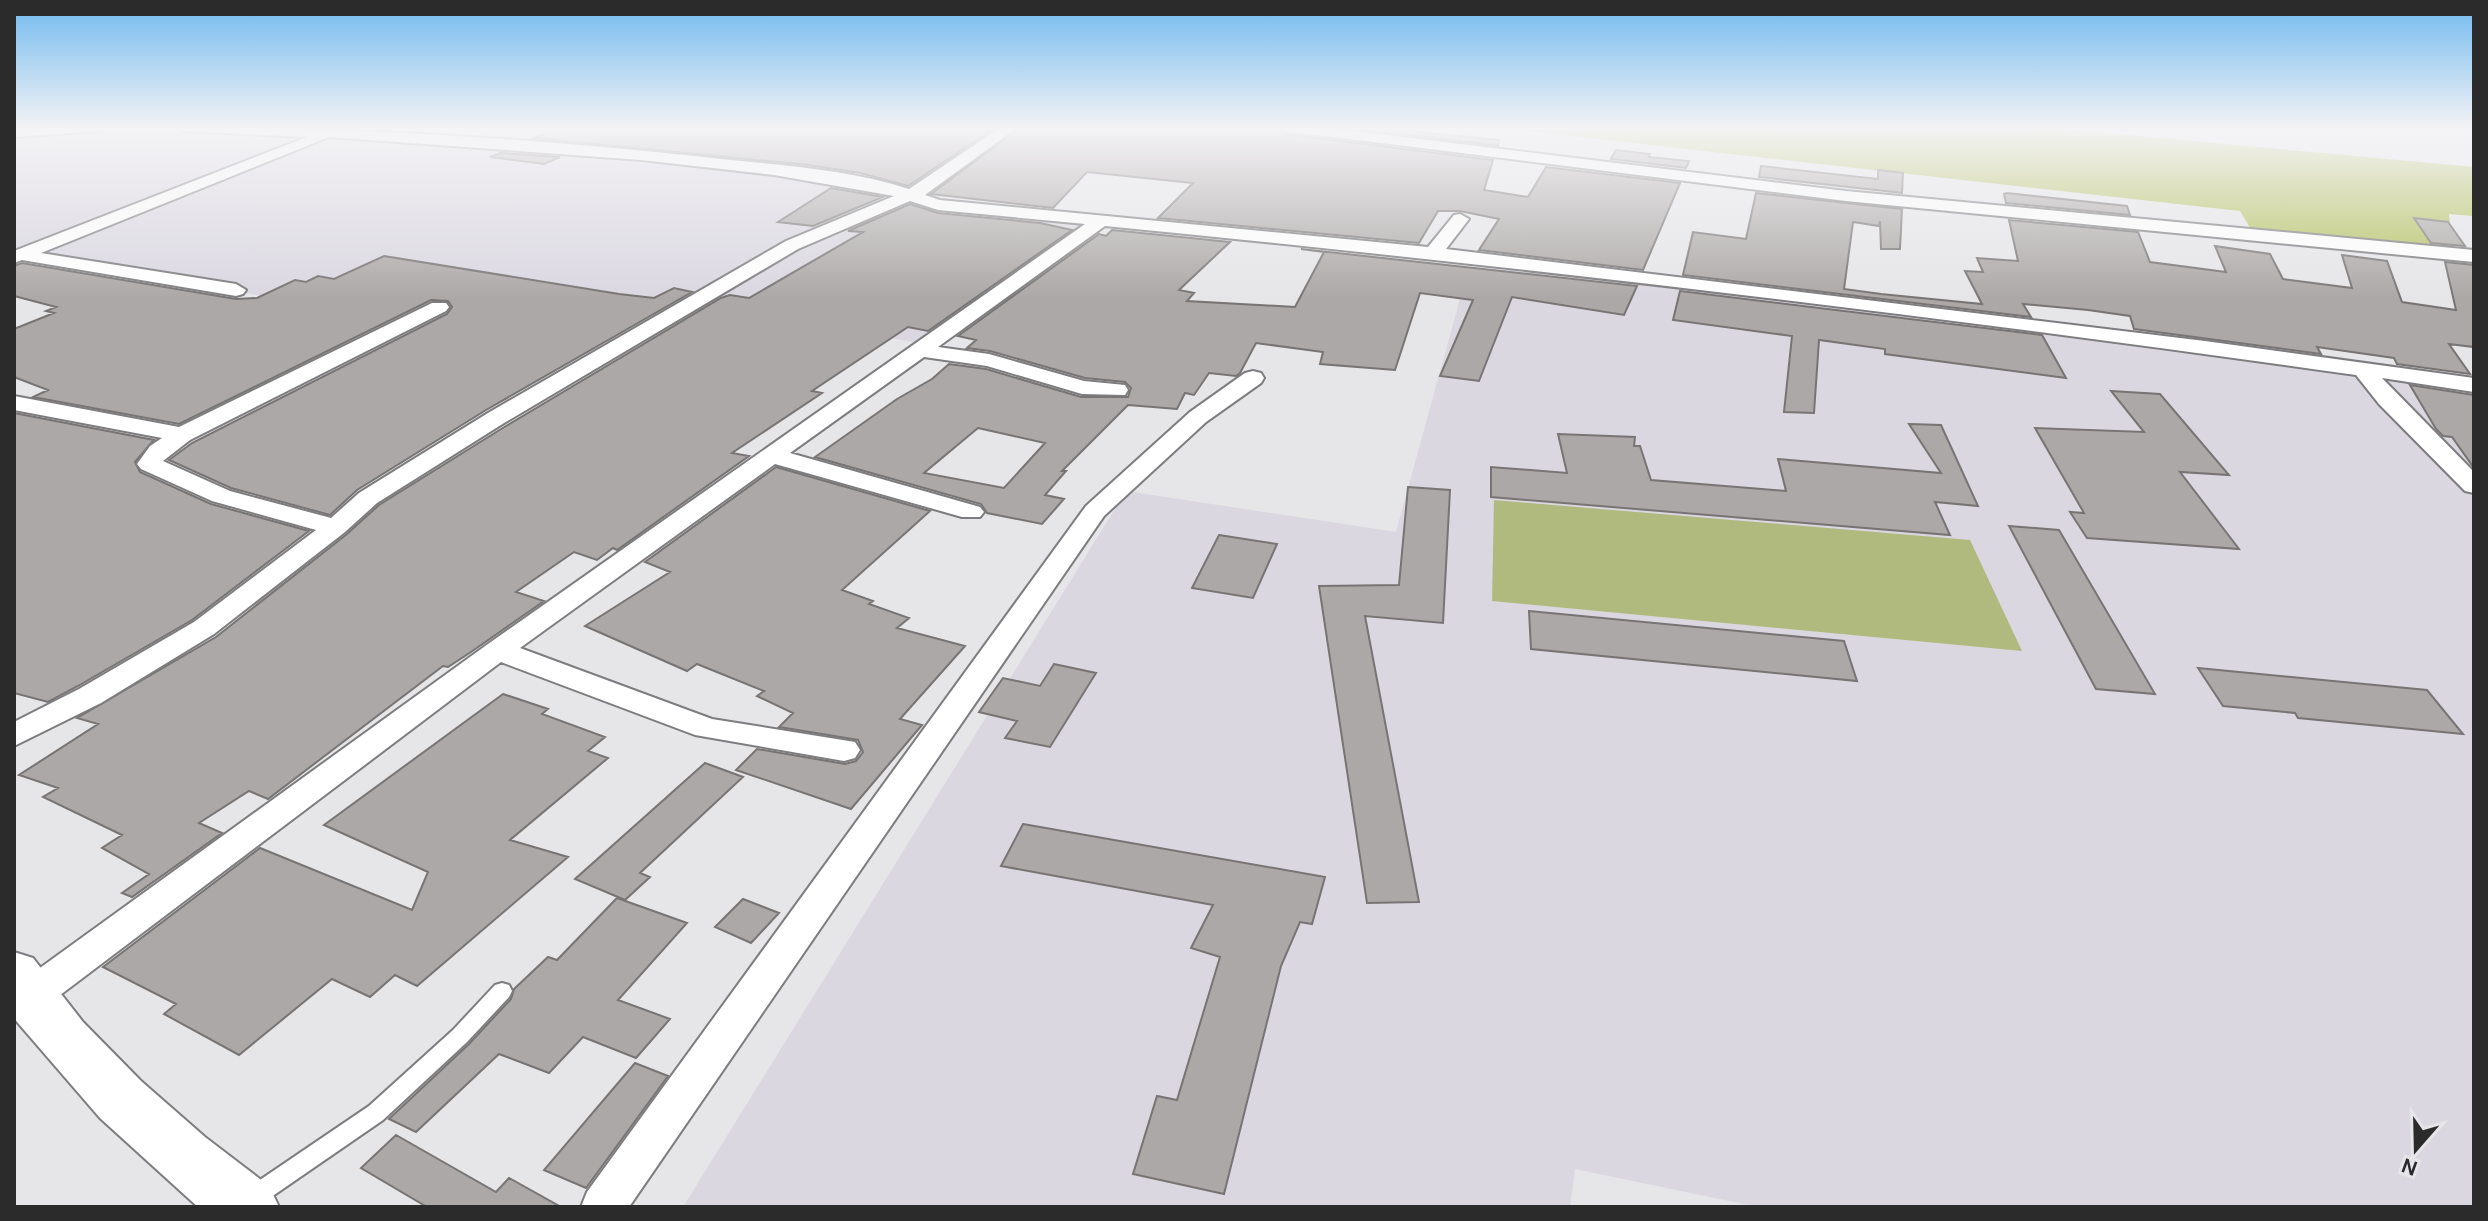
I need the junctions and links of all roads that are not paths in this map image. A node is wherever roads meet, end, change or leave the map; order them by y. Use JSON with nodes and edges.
{"nodes":[{"id":1,"x":200,"y":184,"type":"edge"},
{"id":2,"x":860,"y":184,"type":"edge"},
{"id":3,"x":931,"y":184,"type":"edge"},
{"id":4,"x":1748,"y":184,"type":"edge"},
{"id":5,"x":906,"y":196,"type":"junction"},
{"id":6,"x":1460,"y":219,"type":"dead end"},
{"id":7,"x":1100,"y":222,"type":"junction"},
{"id":8,"x":1433,"y":253,"type":"junction"},
{"id":9,"x":18,"y":256,"type":"edge"},
{"id":10,"x":2474,"y":256,"type":"edge"},
{"id":11,"x":236,"y":290,"type":"dead end"},
{"id":12,"x":439,"y":307,"type":"dead end"},
{"id":13,"x":917,"y":350,"type":"junction"},
{"id":14,"x":2363,"y":369,"type":"junction"},
{"id":15,"x":1253,"y":378,"type":"dead end"},
{"id":16,"x":2474,"y":385,"type":"edge"},
{"id":17,"x":1117,"y":390,"type":"dead end"},
{"id":18,"x":14,"y":403,"type":"edge"},
{"id":19,"x":182,"y":435,"type":"junction"},
{"id":20,"x":769,"y":455,"type":"junction"},
{"id":21,"x":2474,"y":486,"type":"edge"},
{"id":22,"x":971,"y":512,"type":"dead end"},
{"id":23,"x":336,"y":527,"type":"junction"},
{"id":24,"x":498,"y":650,"type":"junction"},
{"id":25,"x":14,"y":735,"type":"edge"},
{"id":26,"x":844,"y":750,"type":"dead end"},
{"id":27,"x":22,"y":985,"type":"edge"},
{"id":28,"x":502,"y":991,"type":"dead end"},
{"id":29,"x":245,"y":1206,"type":"edge"},
{"id":30,"x":603,"y":1207,"type":"edge"}],
"edges":[{"from":1,"to":9,"type":"street"},
{"from":2,"to":5,"type":"street"},
{"from":3,"to":5,"type":"street"},
{"from":4,"to":10,"type":"street"},
{"from":5,"to":7,"type":"street"},
{"from":5,"to":23,"type":"street"},
{"from":6,"to":8,"type":"street"},
{"from":7,"to":8,"type":"street"},
{"from":7,"to":13,"type":"street"},
{"from":8,"to":14,"type":"street"},
{"from":9,"to":11,"type":"street"},
{"from":12,"to":19,"type":"street"},
{"from":13,"to":17,"type":"street"},
{"from":13,"to":20,"type":"street"},
{"from":14,"to":16,"type":"street"},
{"from":14,"to":21,"type":"street"},
{"from":15,"to":30,"type":"street"},
{"from":18,"to":19,"type":"street"},
{"from":19,"to":23,"type":"street"},
{"from":20,"to":22,"type":"street"},
{"from":20,"to":24,"type":"street"},
{"from":23,"to":25,"type":"street"},
{"from":24,"to":26,"type":"street"},
{"from":24,"to":27,"type":"street"},
{"from":27,"to":29,"type":"main road"},
{"from":28,"to":29,"type":"lane"}]}
